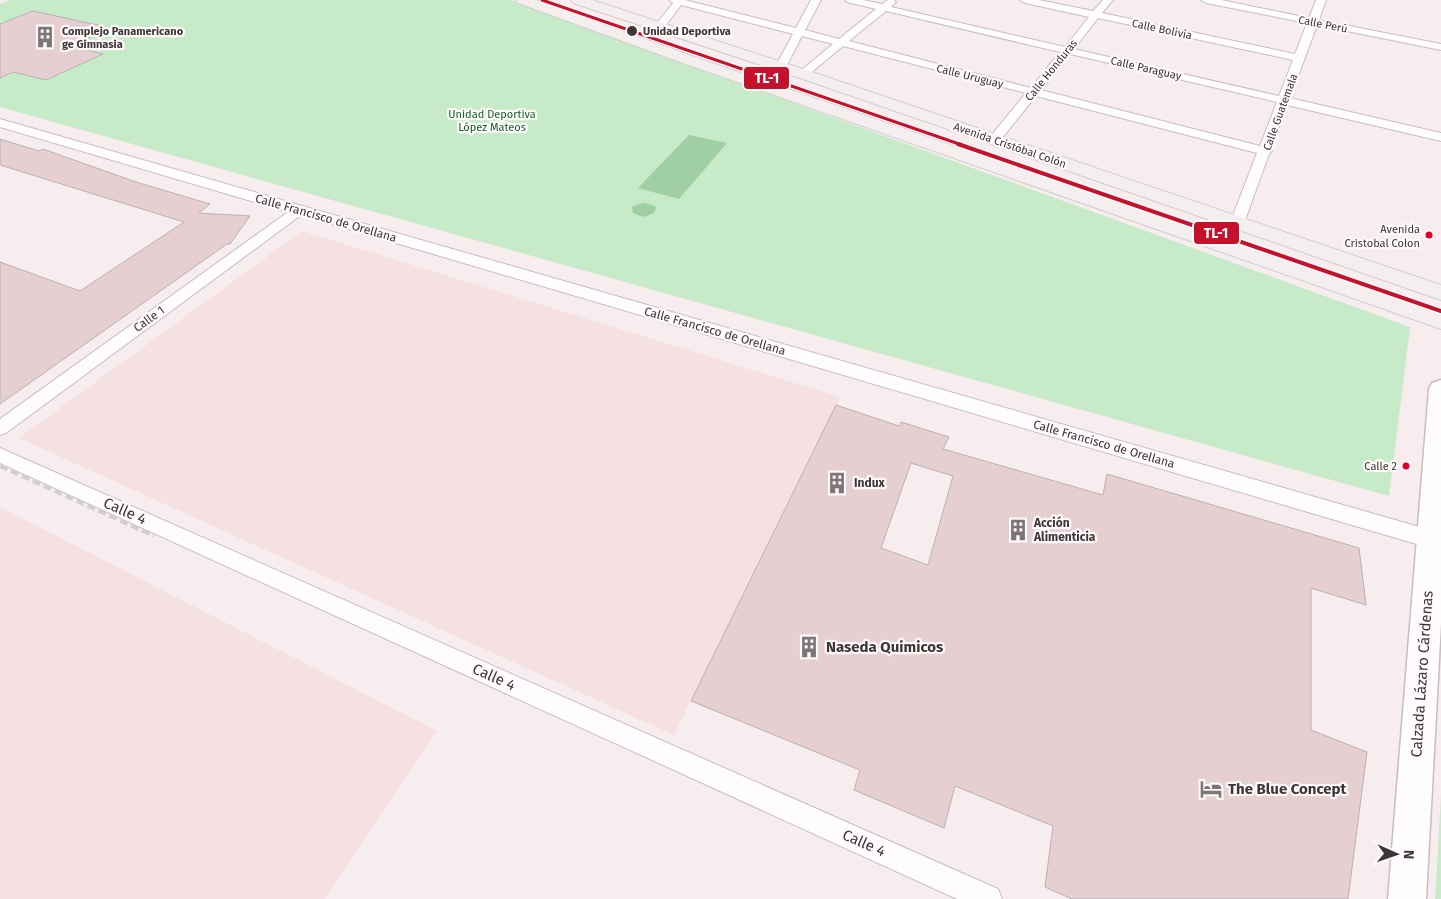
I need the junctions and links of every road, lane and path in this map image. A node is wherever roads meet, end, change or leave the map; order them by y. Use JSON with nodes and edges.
{"nodes":[{"id":1,"x":523,"y":0,"type":"edge"},
{"id":2,"x":578,"y":0,"type":"edge"},
{"id":3,"x":816,"y":0,"type":"edge"},
{"id":4,"x":850,"y":0,"type":"edge"},
{"id":5,"x":894,"y":0,"type":"edge"},
{"id":6,"x":1024,"y":0,"type":"edge"},
{"id":7,"x":1108,"y":0,"type":"edge"},
{"id":8,"x":1206,"y":0,"type":"edge"},
{"id":9,"x":1321,"y":0,"type":"edge"},
{"id":10,"x":677,"y":1,"type":"edge"},
{"id":11,"x":885,"y":8,"type":"junction"},
{"id":12,"x":1096,"y":15,"type":"junction"},
{"id":13,"x":1313,"y":22,"type":"junction"},
{"id":14,"x":659,"y":26,"type":"junction"},
{"id":15,"x":799,"y":33,"type":"junction"},
{"id":16,"x":841,"y":43,"type":"junction"},
{"id":17,"x":1441,"y":47,"type":"edge"},
{"id":18,"x":1067,"y":50,"type":"junction"},
{"id":19,"x":1299,"y":58,"type":"junction"},
{"id":20,"x":781,"y":67,"type":"junction"},
{"id":21,"x":803,"y":74,"type":"junction"},
{"id":22,"x":1033,"y":92,"type":"junction"},
{"id":23,"x":1284,"y":101,"type":"junction"},
{"id":24,"x":0,"y":123,"type":"edge"},
{"id":25,"x":1441,"y":137,"type":"edge"},
{"id":26,"x":994,"y":140,"type":"junction"},
{"id":27,"x":1266,"y":150,"type":"junction"},
{"id":28,"x":299,"y":210,"type":"junction"},
{"id":29,"x":1237,"y":223,"type":"junction"},
{"id":30,"x":1379,"y":272,"type":"junction"},
{"id":31,"x":1322,"y":279,"type":"junction"},
{"id":32,"x":1441,"y":293,"type":"edge"},
{"id":33,"x":1441,"y":321,"type":"edge"},
{"id":34,"x":1441,"y":389,"type":"edge"},
{"id":35,"x":1441,"y":394,"type":"edge"},
{"id":36,"x":0,"y":428,"type":"edge"},
{"id":37,"x":0,"y":454,"type":"edge"},
{"id":38,"x":1430,"y":539,"type":"junction"},
{"id":39,"x":988,"y":899,"type":"edge"},
{"id":40,"x":1407,"y":899,"type":"edge"}],
"edges":[{"from":1,"to":31,"type":"main road","name":"Avenida Cristóbal Colón"},
{"from":2,"to":14,"type":"main road","name":"Avenida Cristóbal Colón"},
{"from":3,"to":15,"type":"street"},
{"from":4,"to":11,"type":"street","name":"Calle Paraguay"},
{"from":5,"to":11,"type":"street"},
{"from":6,"to":12,"type":"street","name":"Calle Bolivia"},
{"from":7,"to":12,"type":"street","name":"Calle Honduras"},
{"from":8,"to":13,"type":"street","name":"Calle Perú"},
{"from":9,"to":13,"type":"street","name":"Calle Guatemala"},
{"from":10,"to":14,"type":"street"},
{"from":10,"to":15,"type":"street","name":"Calle Uruguay"},
{"from":11,"to":16,"type":"street"},
{"from":11,"to":18,"type":"street","name":"Calle Paraguay"},
{"from":12,"to":18,"type":"street","name":"Calle Honduras"},
{"from":12,"to":19,"type":"street","name":"Calle Bolivia"},
{"from":13,"to":17,"type":"street","name":"Calle Perú"},
{"from":13,"to":19,"type":"street","name":"Calle Guatemala"},
{"from":14,"to":20,"type":"main road","name":"Avenida Cristóbal Colón"},
{"from":15,"to":16,"type":"street","name":"Calle Uruguay"},
{"from":15,"to":20,"type":"street"},
{"from":16,"to":21,"type":"street"},
{"from":16,"to":22,"type":"street","name":"Calle Uruguay"},
{"from":18,"to":22,"type":"street","name":"Calle Honduras"},
{"from":18,"to":23,"type":"street","name":"Calle Paraguay"},
{"from":19,"to":23,"type":"street","name":"Calle Guatemala"},
{"from":20,"to":21,"type":"main road","name":"Avenida Cristóbal Colón"},
{"from":21,"to":26,"type":"main road","name":"Avenida Cristóbal Colón"},
{"from":22,"to":26,"type":"street","name":"Calle Honduras"},
{"from":22,"to":27,"type":"street","name":"Calle Uruguay"},
{"from":23,"to":25,"type":"street","name":"Calle Paraguay"},
{"from":23,"to":27,"type":"street","name":"Calle Guatemala"},
{"from":24,"to":28,"type":"street","name":"Calle Francisco de Orellana"},
{"from":26,"to":29,"type":"main road","name":"Avenida Cristóbal Colón"},
{"from":27,"to":29,"type":"street","name":"Calle Guatemala"},
{"from":28,"to":36,"type":"street","name":"Calle 1"},
{"from":28,"to":38,"type":"street","name":"Calle Francisco de Orellana"},
{"from":29,"to":30,"type":"main road","name":"Avenida Cristóbal Colón"},
{"from":30,"to":31,"type":"main road"},
{"from":30,"to":32,"type":"main road","name":"Avenida Cristóbal Colón"},
{"from":31,"to":33,"type":"main road","name":"Avenida Cristóbal Colón"},
{"from":34,"to":35,"type":"main road","name":"Calzada Lázaro Cárdenas"},
{"from":35,"to":38,"type":"main road","name":"Calzada Lázaro Cárdenas"},
{"from":37,"to":39,"type":"street","name":"Calle 4"},
{"from":38,"to":40,"type":"main road","name":"Calzada Lázaro Cárdenas"}]}
